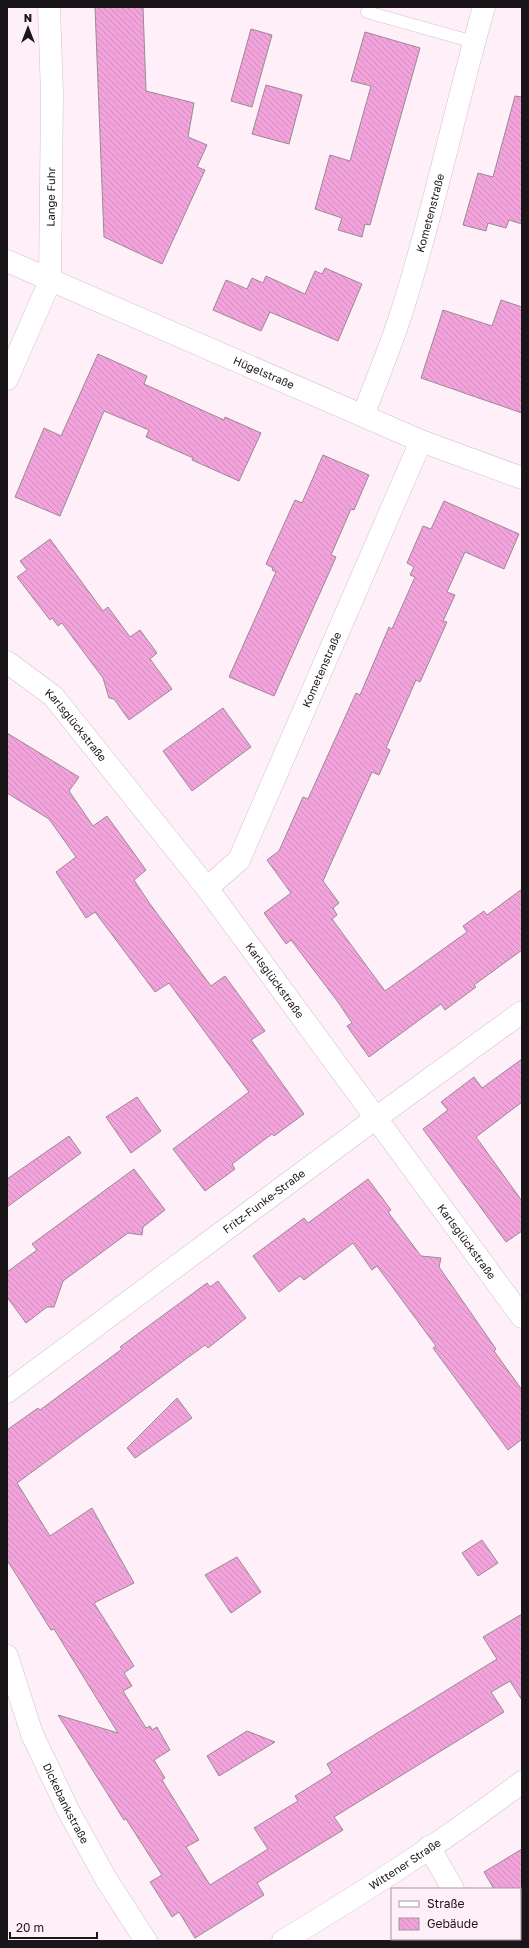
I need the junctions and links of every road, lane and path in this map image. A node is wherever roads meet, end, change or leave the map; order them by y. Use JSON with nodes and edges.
{"nodes":[{"id":1,"x":49,"y":7,"type":"edge"},
{"id":2,"x":484,"y":7,"type":"edge"},
{"id":3,"x":367,"y":12,"type":"dead end"},
{"id":4,"x":474,"y":42,"type":"junction"},
{"id":5,"x":7,"y":261,"type":"edge"},
{"id":6,"x":50,"y":280,"type":"junction"},
{"id":7,"x":7,"y":379,"type":"edge"},
{"id":8,"x":363,"y":416,"type":"junction"},
{"id":9,"x":421,"y":441,"type":"junction"},
{"id":10,"x":522,"y":478,"type":"edge"},
{"id":11,"x":7,"y":662,"type":"edge"},
{"id":12,"x":207,"y":888,"type":"junction"},
{"id":13,"x":522,"y":1012,"type":"edge"},
{"id":14,"x":376,"y":1118,"type":"junction"},
{"id":15,"x":522,"y":1317,"type":"edge"},
{"id":16,"x":7,"y":1392,"type":"edge"},
{"id":17,"x":7,"y":1656,"type":"edge"},
{"id":18,"x":522,"y":1782,"type":"edge"},
{"id":19,"x":429,"y":1847,"type":"junction"},
{"id":20,"x":452,"y":1888,"type":"edge"},
{"id":21,"x":146,"y":1941,"type":"edge"},
{"id":22,"x":283,"y":1941,"type":"edge"}],
"edges":[{"from":1,"to":6,"type":"street","name":"Lange Fuhr"},
{"from":2,"to":4,"type":"street","name":"Kometenstraße"},
{"from":3,"to":4,"type":"lane"},
{"from":4,"to":8,"type":"street","name":"Kometenstraße"},
{"from":5,"to":6,"type":"street","name":"Hügelstraße"},
{"from":6,"to":7,"type":"street","name":"Lange Fuhr"},
{"from":6,"to":8,"type":"street","name":"Hügelstraße"},
{"from":8,"to":9,"type":"street","name":"Hügelstraße"},
{"from":9,"to":10,"type":"street","name":"Hügelstraße"},
{"from":9,"to":12,"type":"street","name":"Kometenstraße"},
{"from":11,"to":12,"type":"street","name":"Karlsglückstraße"},
{"from":12,"to":14,"type":"street","name":"Karlsglückstraße"},
{"from":13,"to":14,"type":"street","name":"Fritz-Funke-Straße"},
{"from":14,"to":15,"type":"street","name":"Karlsglückstraße"},
{"from":14,"to":16,"type":"street","name":"Fritz-Funke-Straße"},
{"from":17,"to":21,"type":"street","name":"Dickebankstraße"},
{"from":18,"to":19,"type":"street","name":"Wittener Straße"},
{"from":19,"to":20,"type":"street"},
{"from":19,"to":22,"type":"street","name":"Wittener Straße"}]}
